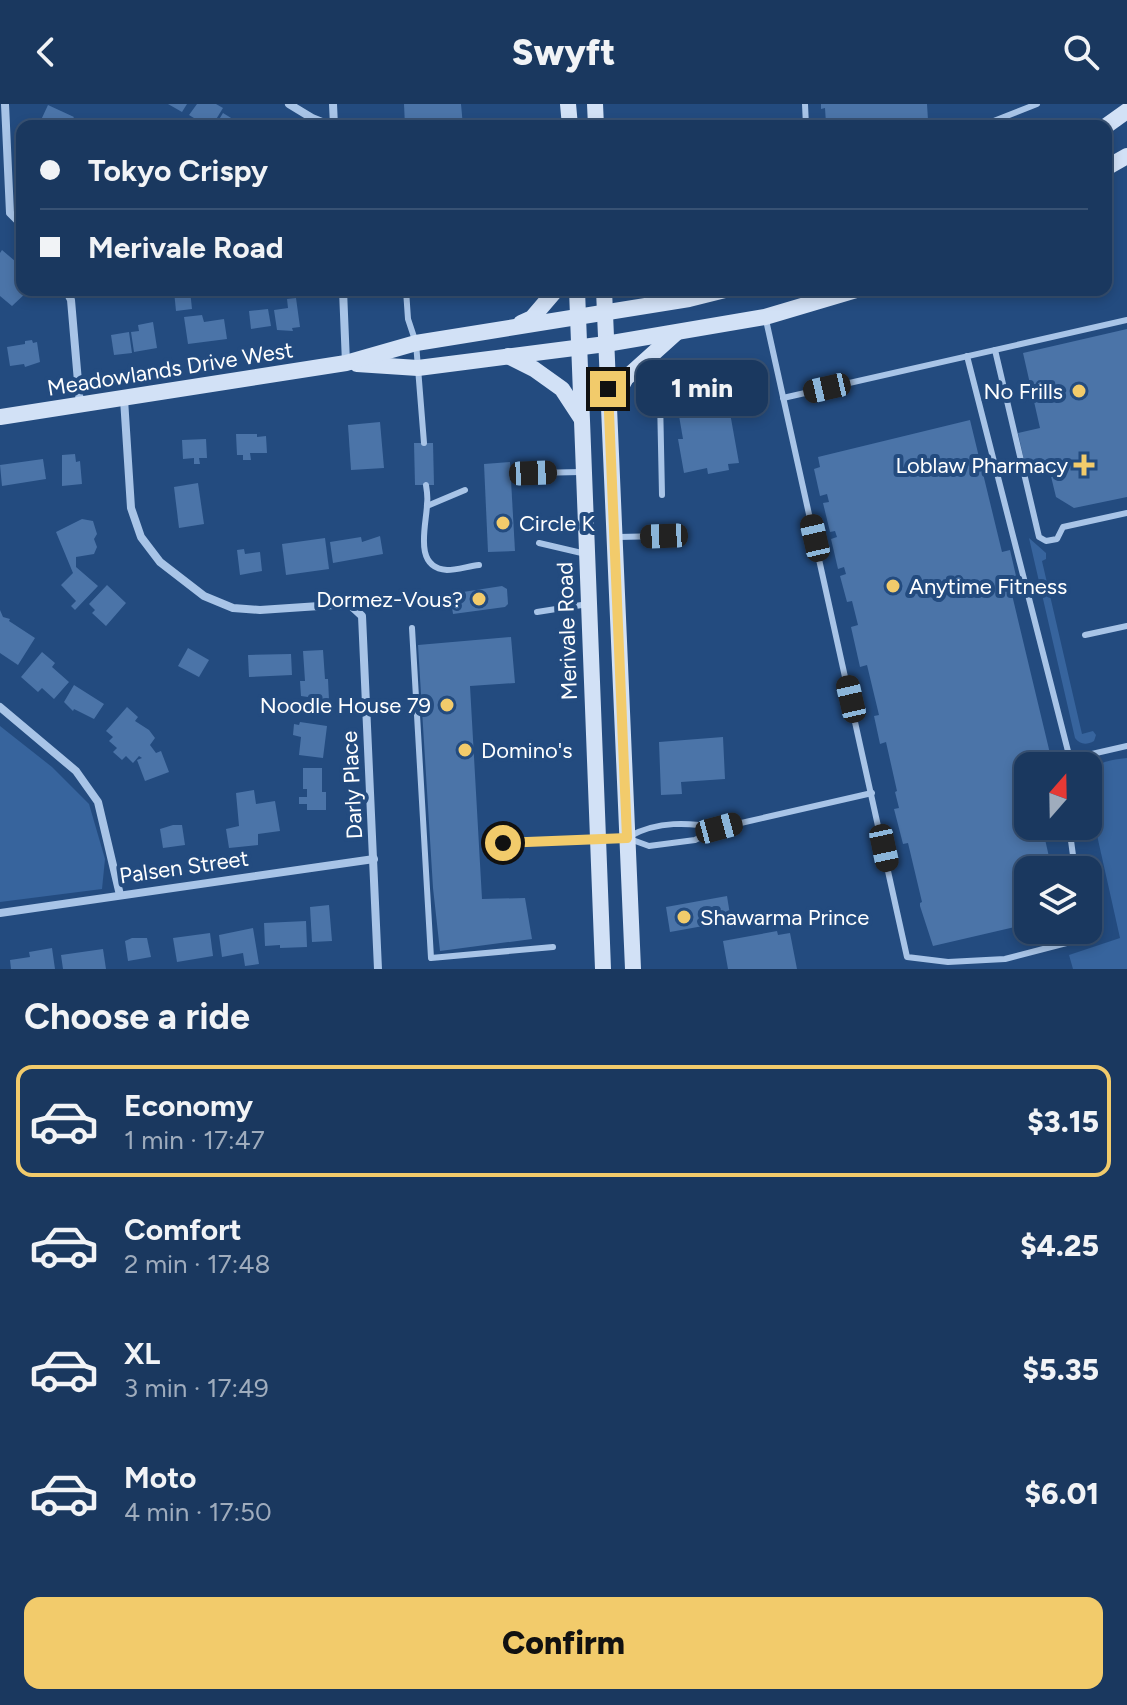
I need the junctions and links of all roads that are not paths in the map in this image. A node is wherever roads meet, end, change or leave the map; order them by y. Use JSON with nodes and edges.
{"nodes":[{"id":1,"x":5,"y":104,"type":"edge"},
{"id":2,"x":289,"y":104,"type":"edge"},
{"id":3,"x":1037,"y":104,"type":"edge"},
{"id":4,"x":317,"y":120,"type":"edge"},
{"id":5,"x":996,"y":120,"type":"edge"},
{"id":6,"x":0,"y":213,"type":"edge"},
{"id":7,"x":10,"y":213,"type":"junction"},
{"id":8,"x":16,"y":219,"type":"edge"},
{"id":9,"x":69,"y":296,"type":"edge"},
{"id":10,"x":343,"y":296,"type":"edge"},
{"id":11,"x":406,"y":296,"type":"edge"},
{"id":12,"x":551,"y":296,"type":"edge"},
{"id":13,"x":577,"y":296,"type":"edge"},
{"id":14,"x":604,"y":296,"type":"edge"},
{"id":15,"x":678,"y":296,"type":"edge"},
{"id":16,"x":701,"y":296,"type":"edge"},
{"id":17,"x":836,"y":296,"type":"edge"},
{"id":18,"x":689,"y":299,"type":"junction"},
{"id":19,"x":605,"y":313,"type":"junction"},
{"id":20,"x":578,"y":316,"type":"junction"},
{"id":21,"x":765,"y":317,"type":"junction"},
{"id":22,"x":1127,"y":320,"type":"edge"},
{"id":23,"x":516,"y":325,"type":"junction"},
{"id":24,"x":678,"y":332,"type":"junction"},
{"id":25,"x":416,"y":343,"type":"junction"},
{"id":26,"x":606,"y":344,"type":"junction"},
{"id":27,"x":580,"y":347,"type":"junction"},
{"id":28,"x":995,"y":350,"type":"junction"},
{"id":29,"x":508,"y":356,"type":"junction"},
{"id":30,"x":967,"y":356,"type":"junction"},
{"id":31,"x":346,"y":363,"type":"junction"},
{"id":32,"x":418,"y":368,"type":"junction"},
{"id":33,"x":743,"y":374,"type":"dead end"},
{"id":34,"x":783,"y":398,"type":"junction"},
{"id":35,"x":124,"y":399,"type":"junction"},
{"id":36,"x":80,"y":405,"type":"junction"},
{"id":37,"x":609,"y":409,"type":"junction"},
{"id":38,"x":0,"y":417,"type":"edge"},
{"id":39,"x":582,"y":419,"type":"junction"},
{"id":40,"x":424,"y":443,"type":"dead end"},
{"id":41,"x":584,"y":472,"type":"junction"},
{"id":42,"x":533,"y":473,"type":"dead end"},
{"id":43,"x":426,"y":485,"type":"dead end"},
{"id":44,"x":465,"y":490,"type":"dead end"},
{"id":45,"x":662,"y":495,"type":"dead end"},
{"id":46,"x":427,"y":506,"type":"junction"},
{"id":47,"x":1127,"y":513,"type":"edge"},
{"id":48,"x":664,"y":536,"type":"dead end"},
{"id":49,"x":615,"y":538,"type":"junction"},
{"id":50,"x":539,"y":543,"type":"dead end"},
{"id":51,"x":586,"y":554,"type":"junction"},
{"id":52,"x":479,"y":565,"type":"dead end"},
{"id":53,"x":588,"y":604,"type":"junction"},
{"id":54,"x":537,"y":612,"type":"dead end"},
{"id":55,"x":1127,"y":626,"type":"edge"},
{"id":56,"x":412,"y":628,"type":"dead end"},
{"id":57,"x":1085,"y":635,"type":"dead end"},
{"id":58,"x":0,"y":707,"type":"edge"},
{"id":59,"x":1127,"y":746,"type":"edge"},
{"id":60,"x":1066,"y":752,"type":"edge"},
{"id":61,"x":1102,"y":753,"type":"edge"},
{"id":62,"x":872,"y":793,"type":"junction"},
{"id":63,"x":719,"y":828,"type":"junction"},
{"id":64,"x":627,"y":838,"type":"junction"},
{"id":65,"x":597,"y":840,"type":"junction"},
{"id":66,"x":503,"y":843,"type":"dead end"},
{"id":67,"x":374,"y":859,"type":"junction"},
{"id":68,"x":120,"y":895,"type":"junction"},
{"id":69,"x":0,"y":913,"type":"edge"},
{"id":70,"x":1063,"y":944,"type":"edge"},
{"id":71,"x":553,"y":947,"type":"dead end"},
{"id":72,"x":1005,"y":959,"type":"junction"},
{"id":73,"x":378,"y":969,"type":"edge"},
{"id":74,"x":603,"y":969,"type":"edge"},
{"id":75,"x":633,"y":969,"type":"edge"},
{"id":76,"x":1006,"y":969,"type":"edge"}],
"edges":[{"from":1,"to":7,"type":"street"},
{"from":2,"to":4,"type":"street"},
{"from":3,"to":5,"type":"lane"},
{"from":6,"to":7,"type":"street"},
{"from":7,"to":8,"type":"street"},
{"from":9,"to":36,"type":"street"},
{"from":10,"to":31,"type":"street"},
{"from":11,"to":25,"type":"lane"},
{"from":12,"to":23,"type":"main road"},
{"from":13,"to":20,"type":"main road","name":"Merivale Road"},
{"from":14,"to":19,"type":"main road"},
{"from":15,"to":18,"type":"main road"},
{"from":16,"to":18,"type":"main road","name":"Meadowlands Drive West"},
{"from":17,"to":21,"type":"main road","name":"Meadowlands Drive West"},
{"from":18,"to":19,"type":"main road","name":"Meadowlands Drive West"},
{"from":19,"to":20,"type":"main road","name":"Meadowlands Drive West"},
{"from":19,"to":26,"type":"main road"},
{"from":20,"to":23,"type":"main road","name":"Meadowlands Drive West"},
{"from":20,"to":27,"type":"main road","name":"Merivale Road"},
{"from":21,"to":24,"type":"main road","name":"Meadowlands Drive West"},
{"from":21,"to":34,"type":"lane"},
{"from":22,"to":28,"type":"lane"},
{"from":23,"to":25,"type":"main road","name":"Meadowlands Drive West"},
{"from":24,"to":26,"type":"main road","name":"Meadowlands Drive West"},
{"from":24,"to":37,"type":"main road"},
{"from":25,"to":31,"type":"main road","name":"Meadowlands Drive West"},
{"from":25,"to":32,"type":"lane"},
{"from":26,"to":27,"type":"main road","name":"Meadowlands Drive West"},
{"from":26,"to":37,"type":"main road"},
{"from":27,"to":29,"type":"main road","name":"Meadowlands Drive West"},
{"from":27,"to":39,"type":"main road","name":"Merivale Road"},
{"from":28,"to":30,"type":"lane"},
{"from":28,"to":47,"type":"lane"},
{"from":29,"to":32,"type":"main road","name":"Meadowlands Drive West"},
{"from":29,"to":39,"type":"main road"},
{"from":30,"to":34,"type":"lane"},
{"from":30,"to":60,"type":"lane"},
{"from":31,"to":32,"type":"main road","name":"Meadowlands Drive West"},
{"from":31,"to":35,"type":"main road","name":"Meadowlands Drive West"},
{"from":32,"to":40,"type":"lane"},
{"from":33,"to":45,"type":"lane"},
{"from":34,"to":62,"type":"lane"},
{"from":35,"to":36,"type":"main road","name":"Meadowlands Drive West"},
{"from":35,"to":67,"type":"street","name":"Darly Place"},
{"from":36,"to":38,"type":"main road","name":"Meadowlands Drive West"},
{"from":37,"to":49,"type":"main road"},
{"from":39,"to":41,"type":"main road","name":"Merivale Road"},
{"from":41,"to":42,"type":"lane"},
{"from":41,"to":51,"type":"main road","name":"Merivale Road"},
{"from":43,"to":46,"type":"lane"},
{"from":44,"to":46,"type":"lane"},
{"from":46,"to":52,"type":"lane"},
{"from":48,"to":49,"type":"lane"},
{"from":49,"to":64,"type":"main road"},
{"from":50,"to":51,"type":"lane"},
{"from":51,"to":53,"type":"main road","name":"Merivale Road"},
{"from":53,"to":54,"type":"lane"},
{"from":53,"to":65,"type":"main road","name":"Merivale Road"},
{"from":55,"to":57,"type":"lane"},
{"from":56,"to":71,"type":"lane"},
{"from":58,"to":68,"type":"street"},
{"from":59,"to":61,"type":"lane"},
{"from":62,"to":63,"type":"lane"},
{"from":62,"to":72,"type":"lane"},
{"from":63,"to":64,"type":"lane"},
{"from":63,"to":64,"type":"lane"},
{"from":64,"to":65,"type":"lane"},
{"from":64,"to":75,"type":"main road"},
{"from":65,"to":66,"type":"lane"},
{"from":65,"to":74,"type":"main road","name":"Merivale Road"},
{"from":67,"to":68,"type":"street","name":"Palsen Street"},
{"from":67,"to":73,"type":"street","name":"Darly Place"},
{"from":68,"to":69,"type":"street","name":"Palsen Street"},
{"from":70,"to":72,"type":"lane"},
{"from":72,"to":76,"type":"lane"}]}
